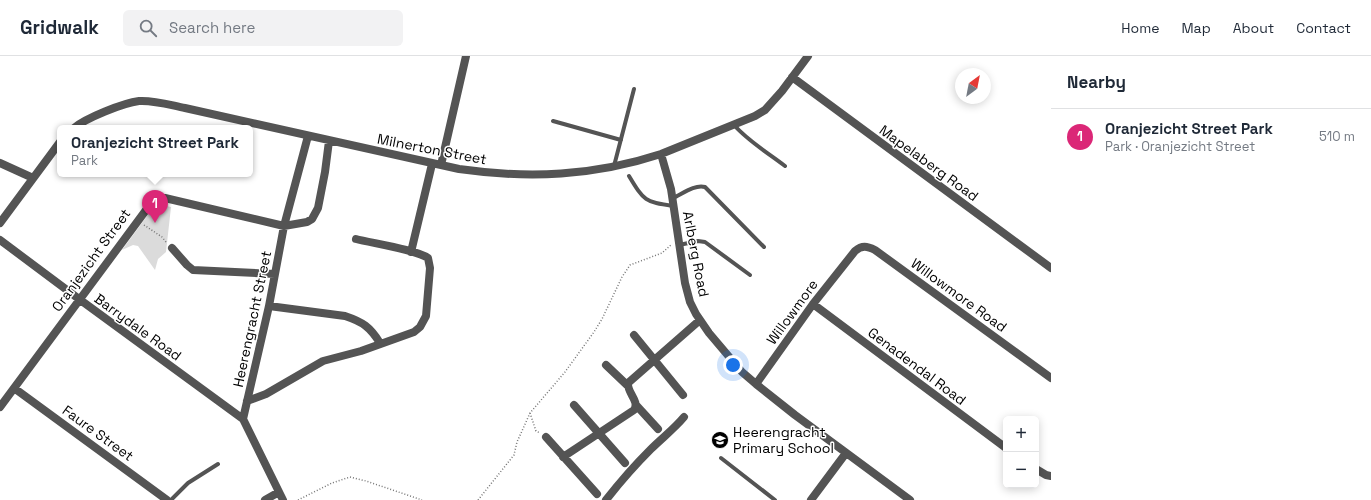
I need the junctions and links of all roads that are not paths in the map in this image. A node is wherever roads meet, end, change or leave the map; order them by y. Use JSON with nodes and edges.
{"nodes":[{"id":1,"x":466,"y":56,"type":"edge"},
{"id":2,"x":808,"y":56,"type":"edge"},
{"id":3,"x":792,"y":77,"type":"junction"},
{"id":4,"x":634,"y":89,"type":"dead end"},
{"id":5,"x":553,"y":121,"type":"dead end"},
{"id":6,"x":78,"y":125,"type":"edge"},
{"id":7,"x":733,"y":125,"type":"junction"},
{"id":8,"x":308,"y":136,"type":"junction"},
{"id":9,"x":621,"y":140,"type":"junction"},
{"id":10,"x":329,"y":141,"type":"junction"},
{"id":11,"x":57,"y":146,"type":"edge"},
{"id":12,"x":662,"y":154,"type":"junction"},
{"id":13,"x":0,"y":163,"type":"edge"},
{"id":14,"x":432,"y":164,"type":"junction"},
{"id":15,"x":441,"y":165,"type":"junction"},
{"id":16,"x":786,"y":166,"type":"dead end"},
{"id":17,"x":614,"y":167,"type":"junction"},
{"id":18,"x":630,"y":176,"type":"dead end"},
{"id":19,"x":33,"y":178,"type":"junction"},
{"id":20,"x":673,"y":202,"type":"junction"},
{"id":21,"x":0,"y":222,"type":"edge"},
{"id":22,"x":284,"y":226,"type":"junction"},
{"id":23,"x":356,"y":239,"type":"dead end"},
{"id":24,"x":0,"y":240,"type":"edge"},
{"id":25,"x":678,"y":242,"type":"junction"},
{"id":26,"x":764,"y":247,"type":"dead end"},
{"id":27,"x":172,"y":248,"type":"road end"},
{"id":28,"x":411,"y":252,"type":"junction"},
{"id":29,"x":851,"y":256,"type":"joint"},
{"id":30,"x":1051,"y":268,"type":"edge"},
{"id":31,"x":275,"y":274,"type":"junction"},
{"id":32,"x":750,"y":275,"type":"dead end"},
{"id":33,"x":79,"y":299,"type":"junction"},
{"id":34,"x":813,"y":304,"type":"junction"},
{"id":35,"x":270,"y":306,"type":"junction"},
{"id":36,"x":700,"y":320,"type":"junction"},
{"id":37,"x":634,"y":335,"type":"dead end"},
{"id":38,"x":380,"y":343,"type":"junction"},
{"id":39,"x":654,"y":360,"type":"junction"},
{"id":40,"x":606,"y":365,"type":"dead end"},
{"id":41,"x":1051,"y":378,"type":"edge"},
{"id":42,"x":756,"y":384,"type":"junction"},
{"id":43,"x":627,"y":385,"type":"junction"},
{"id":44,"x":14,"y":388,"type":"junction"},
{"id":45,"x":683,"y":395,"type":"dead end"},
{"id":46,"x":247,"y":401,"type":"junction"},
{"id":47,"x":574,"y":405,"type":"dead end"},
{"id":48,"x":636,"y":405,"type":"junction"},
{"id":49,"x":0,"y":407,"type":"edge"},
{"id":50,"x":684,"y":417,"type":"dead end"},
{"id":51,"x":243,"y":419,"type":"junction"},
{"id":52,"x":658,"y":429,"type":"dead end"},
{"id":53,"x":599,"y":433,"type":"junction"},
{"id":54,"x":546,"y":437,"type":"road end"},
{"id":55,"x":1003,"y":446,"type":"edge"},
{"id":56,"x":846,"y":453,"type":"junction"},
{"id":57,"x":564,"y":457,"type":"junction"},
{"id":58,"x":721,"y":458,"type":"dead end"},
{"id":59,"x":625,"y":463,"type":"dead end"},
{"id":60,"x":218,"y":464,"type":"dead end"},
{"id":61,"x":1039,"y":472,"type":"edge"},
{"id":62,"x":1051,"y":476,"type":"edge"},
{"id":63,"x":279,"y":492,"type":"junction"},
{"id":64,"x":597,"y":494,"type":"dead end"},
{"id":65,"x":167,"y":500,"type":"edge"},
{"id":66,"x":171,"y":500,"type":"edge"},
{"id":67,"x":265,"y":500,"type":"edge"},
{"id":68,"x":283,"y":500,"type":"edge"},
{"id":69,"x":606,"y":500,"type":"edge"},
{"id":70,"x":775,"y":500,"type":"edge"},
{"id":71,"x":811,"y":500,"type":"edge"},
{"id":72,"x":910,"y":500,"type":"edge"}],
"edges":[{"from":1,"to":15,"type":"street"},
{"from":2,"to":3,"type":"street","name":"Milnerton Street"},
{"from":3,"to":7,"type":"street","name":"Milnerton Street"},
{"from":3,"to":30,"type":"street","name":"Mapelaberg Road"},
{"from":4,"to":9,"type":"lane"},
{"from":5,"to":9,"type":"lane"},
{"from":6,"to":8,"type":"street","name":"Milnerton Street"},
{"from":7,"to":12,"type":"street","name":"Milnerton Street"},
{"from":7,"to":16,"type":"lane"},
{"from":8,"to":10,"type":"street","name":"Milnerton Street"},
{"from":8,"to":22,"type":"street","name":"Heerengracht Street"},
{"from":9,"to":17,"type":"lane"},
{"from":10,"to":14,"type":"street","name":"Milnerton Street"},
{"from":10,"to":22,"type":"street"},
{"from":11,"to":19,"type":"street"},
{"from":12,"to":17,"type":"street","name":"Milnerton Street"},
{"from":12,"to":20,"type":"street","name":"Arlberg Road"},
{"from":13,"to":19,"type":"street"},
{"from":14,"to":15,"type":"street","name":"Milnerton Street"},
{"from":14,"to":28,"type":"street"},
{"from":15,"to":17,"type":"street","name":"Milnerton Street"},
{"from":18,"to":20,"type":"lane"},
{"from":19,"to":21,"type":"street"},
{"from":20,"to":25,"type":"street","name":"Arlberg Road"},
{"from":20,"to":26,"type":"lane"},
{"from":22,"to":31,"type":"street","name":"Heerengracht Street"},
{"from":22,"to":33,"type":"street","name":"Oranjezicht Street"},
{"from":23,"to":28,"type":"street"},
{"from":24,"to":33,"type":"street","name":"Barrydale Road"},
{"from":25,"to":32,"type":"lane"},
{"from":25,"to":36,"type":"street","name":"Arlberg Road"},
{"from":27,"to":31,"type":"street"},
{"from":28,"to":38,"type":"street"},
{"from":29,"to":34,"type":"street","name":"Willowmore"},
{"from":29,"to":41,"type":"street","name":"Willowmore Road"},
{"from":31,"to":35,"type":"street","name":"Heerengracht Street"},
{"from":33,"to":44,"type":"street","name":"Oranjezicht Street"},
{"from":33,"to":51,"type":"street","name":"Barrydale Road"},
{"from":34,"to":42,"type":"street","name":"Willowmore"},
{"from":34,"to":55,"type":"street","name":"Genadendal Road"},
{"from":35,"to":38,"type":"street"},
{"from":35,"to":46,"type":"street","name":"Heerengracht Street"},
{"from":36,"to":39,"type":"street"},
{"from":36,"to":42,"type":"street","name":"Arlberg Road"},
{"from":37,"to":39,"type":"street"},
{"from":38,"to":46,"type":"street"},
{"from":39,"to":43,"type":"street"},
{"from":39,"to":45,"type":"street"},
{"from":40,"to":43,"type":"street"},
{"from":42,"to":56,"type":"street","name":"Arlberg Road"},
{"from":43,"to":48,"type":"street"},
{"from":44,"to":49,"type":"street","name":"Oranjezicht Street"},
{"from":44,"to":65,"type":"street","name":"Faure Street"},
{"from":46,"to":51,"type":"street","name":"Heerengracht Street"},
{"from":47,"to":53,"type":"street"},
{"from":48,"to":52,"type":"street"},
{"from":48,"to":53,"type":"street"},
{"from":50,"to":69,"type":"street"},
{"from":51,"to":63,"type":"street"},
{"from":53,"to":57,"type":"street"},
{"from":53,"to":59,"type":"street"},
{"from":54,"to":57,"type":"street"},
{"from":56,"to":71,"type":"street"},
{"from":56,"to":72,"type":"street","name":"Arlberg Road"},
{"from":57,"to":64,"type":"street"},
{"from":58,"to":70,"type":"lane"},
{"from":60,"to":66,"type":"lane"},
{"from":61,"to":62,"type":"street"},
{"from":63,"to":67,"type":"street"},
{"from":63,"to":68,"type":"street"}]}
